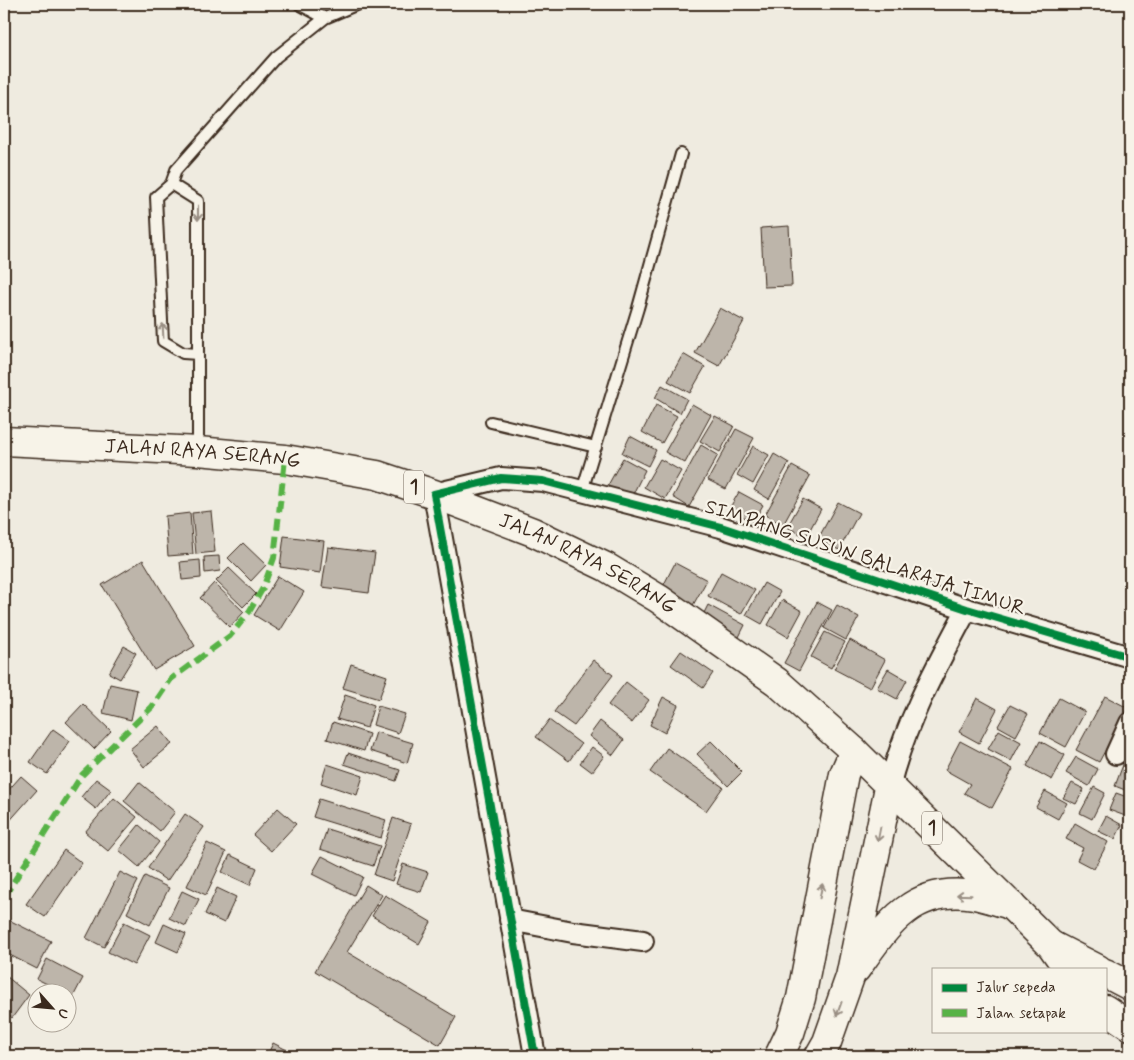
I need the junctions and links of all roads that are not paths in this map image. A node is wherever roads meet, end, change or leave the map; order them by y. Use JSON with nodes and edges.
{"nodes":[{"id":1,"x":299,"y":4,"type":"edge"},
{"id":2,"x":358,"y":4,"type":"edge"},
{"id":3,"x":325,"y":18,"type":"junction"},
{"id":4,"x":681,"y":154,"type":"dead end"},
{"id":5,"x":171,"y":184,"type":"junction"},
{"id":6,"x":198,"y":354,"type":"junction"},
{"id":7,"x":491,"y":422,"type":"dead end"},
{"id":8,"x":4,"y":441,"type":"edge"},
{"id":9,"x":596,"y":447,"type":"junction"},
{"id":10,"x":198,"y":451,"type":"junction"},
{"id":11,"x":582,"y":491,"type":"junction"},
{"id":12,"x":434,"y":494,"type":"junction"},
{"id":13,"x":967,"y":609,"type":"junction"},
{"id":14,"x":1130,"y":657,"type":"edge"},
{"id":15,"x":1130,"y":723,"type":"edge"},
{"id":16,"x":854,"y":751,"type":"junction"},
{"id":17,"x":1116,"y":754,"type":"dead end"},
{"id":18,"x":889,"y":787,"type":"junction"},
{"id":19,"x":1011,"y":905,"type":"junction"},
{"id":20,"x":510,"y":920,"type":"junction"},
{"id":21,"x":643,"y":941,"type":"dead end"},
{"id":22,"x":1052,"y":945,"type":"junction"},
{"id":23,"x":1067,"y":968,"type":"edge"},
{"id":24,"x":1096,"y":968,"type":"edge"},
{"id":25,"x":1106,"y":974,"type":"edge"},
{"id":26,"x":850,"y":977,"type":"junction"},
{"id":27,"x":1130,"y":986,"type":"edge"},
{"id":28,"x":1106,"y":1009,"type":"edge"},
{"id":29,"x":1130,"y":1026,"type":"edge"},
{"id":30,"x":535,"y":1056,"type":"edge"},
{"id":31,"x":779,"y":1056,"type":"edge"},
{"id":32,"x":819,"y":1056,"type":"edge"}],
"edges":[{"from":1,"to":3,"type":"lane"},
{"from":2,"to":3,"type":"lane"},
{"from":3,"to":5,"type":"lane"},
{"from":4,"to":9,"type":"lane"},
{"from":5,"to":6,"type":"lane","one_way":true},
{"from":6,"to":5,"type":"lane","one_way":true},
{"from":6,"to":10,"type":"lane"},
{"from":7,"to":9,"type":"lane"},
{"from":8,"to":10,"type":"highway","name":"JALAN RAYA SERANG","number":"1"},
{"from":9,"to":11,"type":"lane"},
{"from":10,"to":12,"type":"highway","name":"JALAN RAYA SERANG","number":"1"},
{"from":11,"to":12,"type":"street","name":"SIMPANG SUSUN BALARAJA TIMUR"},
{"from":11,"to":13,"type":"street","name":"SIMPANG SUSUN BALARAJA TIMUR"},
{"from":12,"to":16,"type":"highway","name":"JALAN RAYA SERANG","number":"1"},
{"from":12,"to":20,"type":"street"},
{"from":13,"to":14,"type":"street","name":"SIMPANG SUSUN BALARAJA TIMUR"},
{"from":13,"to":18,"type":"street","name":"SIMPANG SUSUN BALARAJA TIMUR"},
{"from":15,"to":17,"type":"street"},
{"from":16,"to":18,"type":"highway","name":"JALAN RAYA SERANG","number":"1"},
{"from":31,"to":16,"type":"highway","one_way":true},
{"from":18,"to":19,"type":"highway","name":"JALAN RAYA SERANG","number":"1"},
{"from":18,"to":26,"type":"highway","one_way":true},
{"from":19,"to":22,"type":"highway","name":"JALAN RAYA SERANG","number":"1"},
{"from":19,"to":26,"type":"highway","one_way":true},
{"from":20,"to":21,"type":"street"},
{"from":20,"to":30,"type":"street"},
{"from":22,"to":23,"type":"highway","name":"JALAN RAYA SERANG","number":"1"},
{"from":22,"to":24,"type":"highway","name":"JALAN RAYA SERANG","number":"1"},
{"from":25,"to":27,"type":"highway"},
{"from":26,"to":32,"type":"highway","one_way":true},
{"from":28,"to":29,"type":"highway"}]}
